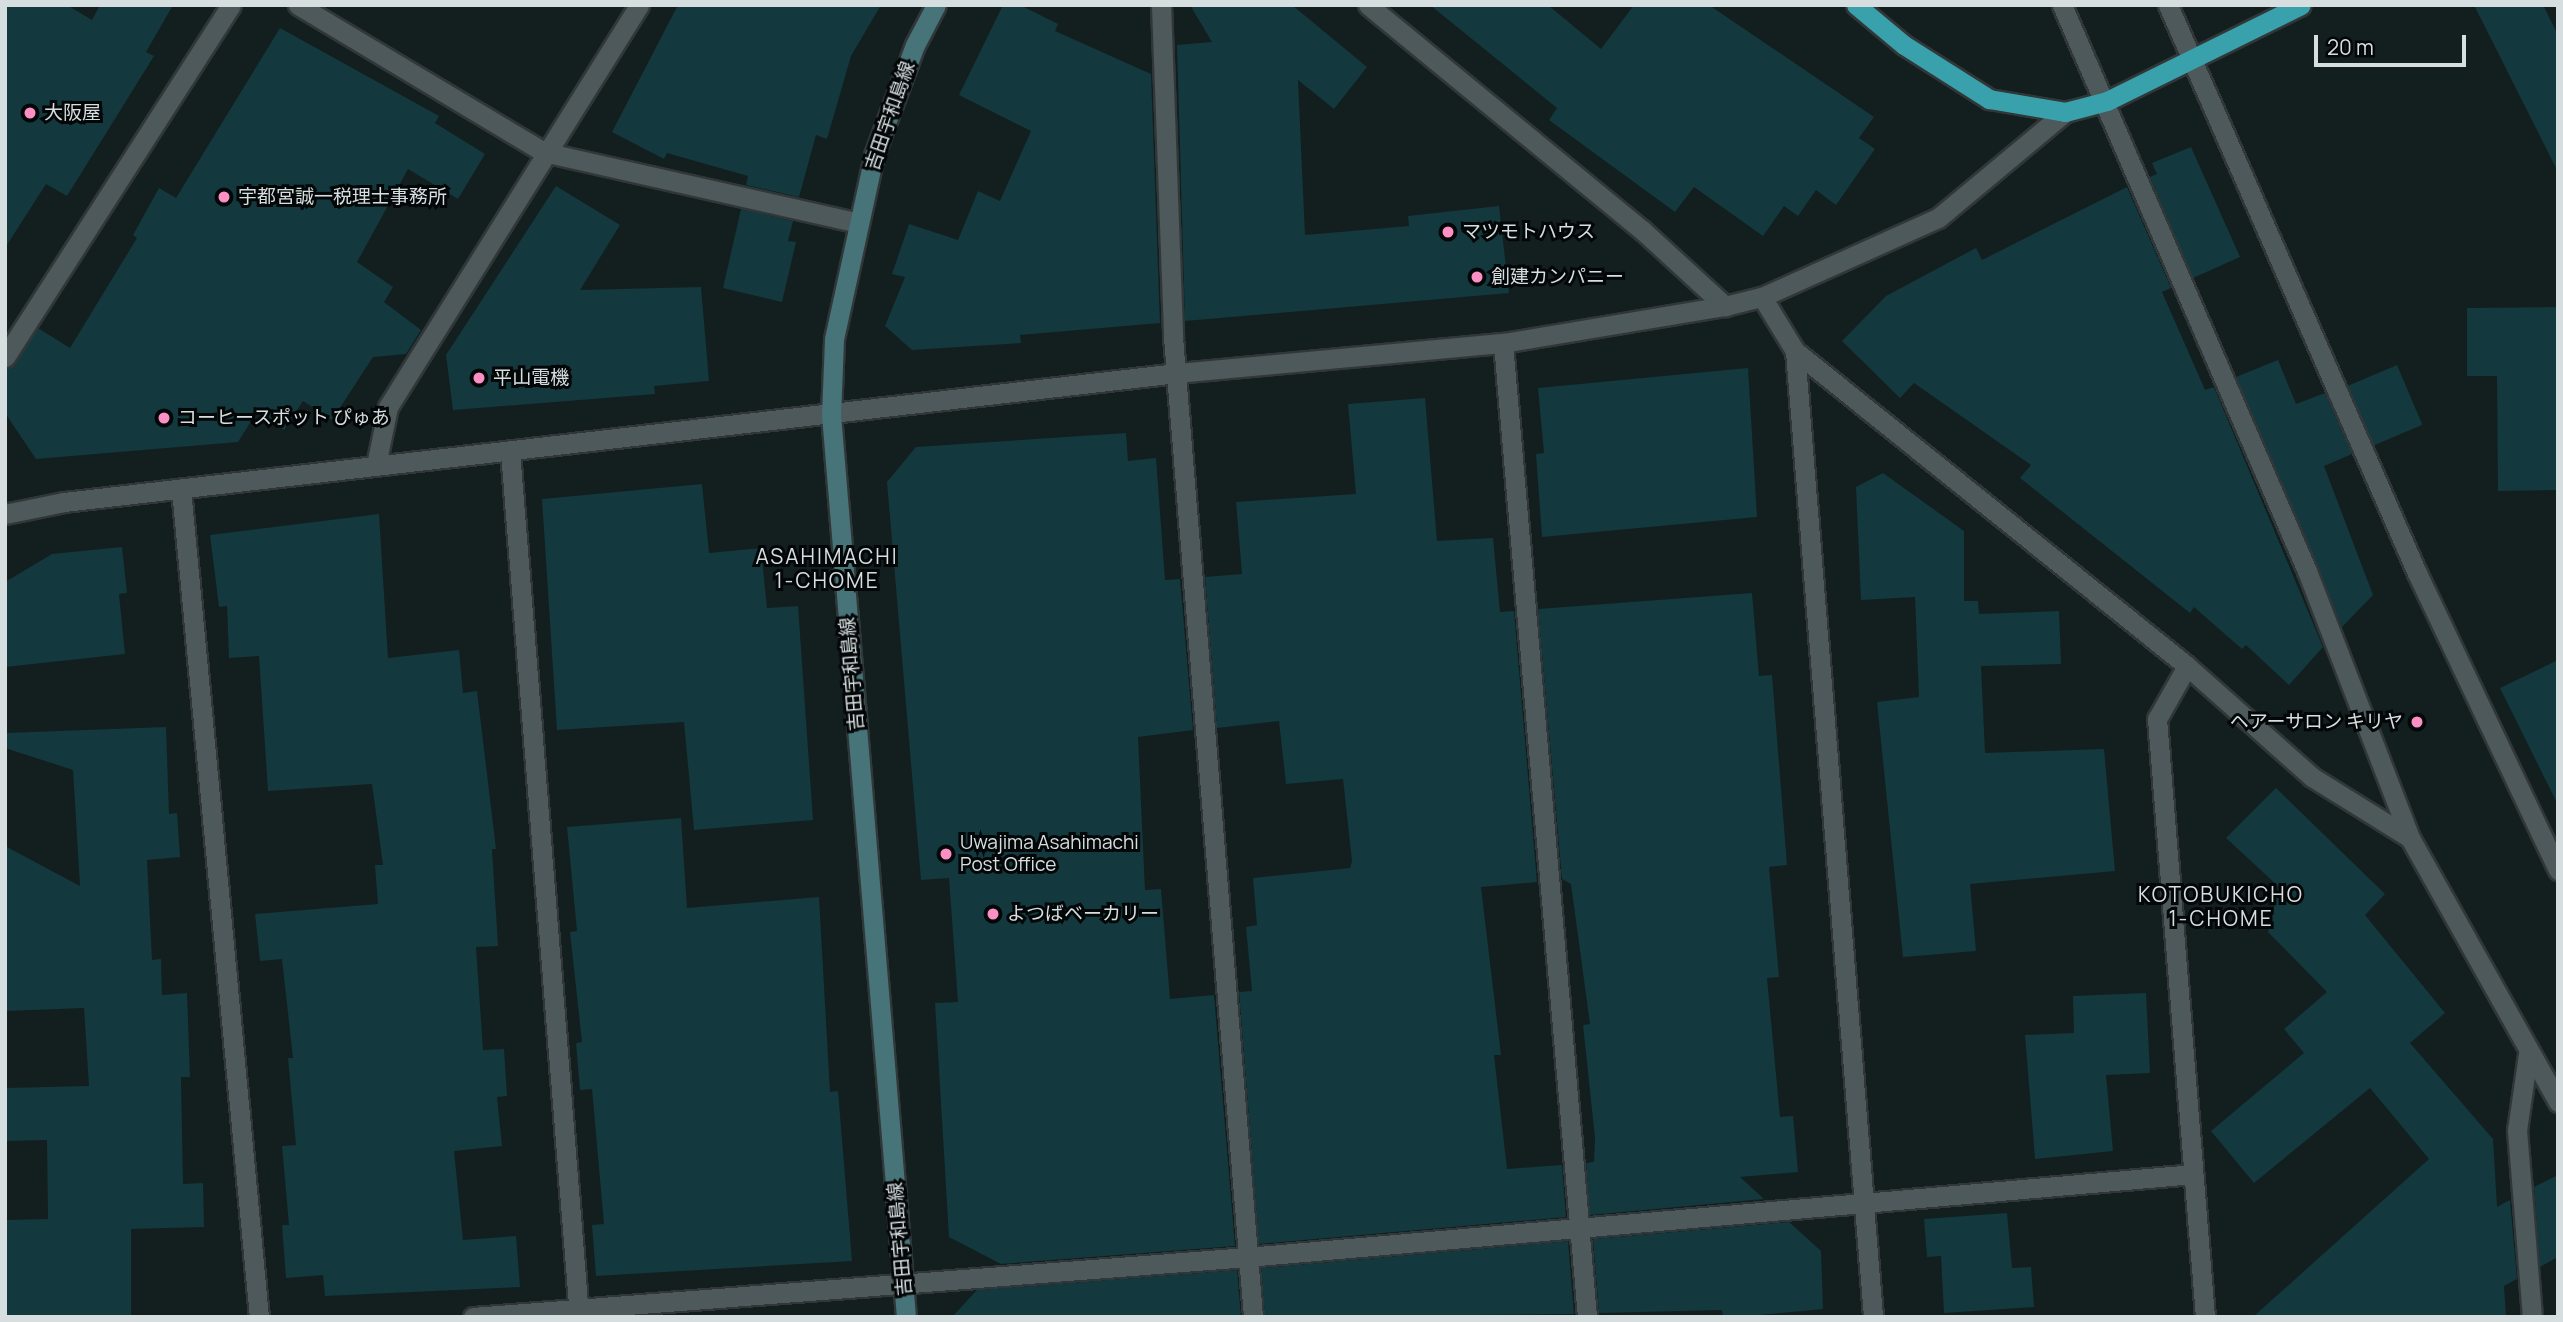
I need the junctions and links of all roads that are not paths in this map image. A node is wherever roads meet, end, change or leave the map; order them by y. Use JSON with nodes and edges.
{"nodes":[{"id":1,"x":231,"y":5,"type":"edge"},
{"id":2,"x":298,"y":5,"type":"edge"},
{"id":3,"x":639,"y":5,"type":"edge"},
{"id":4,"x":936,"y":5,"type":"edge"},
{"id":5,"x":1161,"y":5,"type":"edge"},
{"id":6,"x":1368,"y":5,"type":"edge"},
{"id":7,"x":1856,"y":5,"type":"edge"},
{"id":8,"x":2062,"y":5,"type":"edge"},
{"id":9,"x":2168,"y":5,"type":"edge"},
{"id":10,"x":2301,"y":5,"type":"edge"},
{"id":11,"x":2191,"y":57,"type":"junction"},
{"id":12,"x":2107,"y":101,"type":"junction"},
{"id":13,"x":2065,"y":112,"type":"junction"},
{"id":14,"x":544,"y":152,"type":"junction"},
{"id":15,"x":858,"y":223,"type":"junction"},
{"id":16,"x":1762,"y":297,"type":"junction"},
{"id":17,"x":1725,"y":306,"type":"junction"},
{"id":18,"x":1503,"y":343,"type":"junction"},
{"id":19,"x":1795,"y":351,"type":"junction"},
{"id":20,"x":5,"y":356,"type":"edge"},
{"id":21,"x":1177,"y":373,"type":"junction"},
{"id":22,"x":831,"y":415,"type":"junction"},
{"id":23,"x":510,"y":451,"type":"junction"},
{"id":24,"x":376,"y":465,"type":"junction"},
{"id":25,"x":181,"y":489,"type":"junction"},
{"id":26,"x":5,"y":514,"type":"edge"},
{"id":27,"x":2187,"y":666,"type":"junction"},
{"id":28,"x":2410,"y":838,"type":"junction"},
{"id":29,"x":2558,"y":870,"type":"edge"},
{"id":30,"x":2528,"y":1054,"type":"junction"},
{"id":31,"x":2558,"y":1102,"type":"edge"},
{"id":32,"x":2193,"y":1174,"type":"junction"},
{"id":33,"x":1864,"y":1203,"type":"junction"},
{"id":34,"x":1579,"y":1227,"type":"junction"},
{"id":35,"x":1247,"y":1257,"type":"junction"},
{"id":36,"x":903,"y":1283,"type":"junction"},
{"id":37,"x":578,"y":1312,"type":"edge"},
{"id":38,"x":259,"y":1317,"type":"edge"},
{"id":39,"x":473,"y":1317,"type":"edge"},
{"id":40,"x":906,"y":1317,"type":"edge"},
{"id":41,"x":1253,"y":1317,"type":"edge"},
{"id":42,"x":1587,"y":1317,"type":"edge"},
{"id":43,"x":1873,"y":1317,"type":"edge"},
{"id":44,"x":2205,"y":1317,"type":"edge"},
{"id":45,"x":2532,"y":1317,"type":"edge"}],
"edges":[{"from":1,"to":20,"type":"street"},
{"from":2,"to":14,"type":"street"},
{"from":3,"to":14,"type":"street"},
{"from":4,"to":15,"type":"main road","name":"吉田宇和島線"},
{"from":5,"to":21,"type":"street"},
{"from":6,"to":17,"type":"street"},
{"from":7,"to":13,"type":"highway"},
{"from":8,"to":12,"type":"street"},
{"from":9,"to":11,"type":"street"},
{"from":10,"to":11,"type":"highway"},
{"from":11,"to":12,"type":"highway"},
{"from":11,"to":29,"type":"street"},
{"from":12,"to":13,"type":"highway"},
{"from":12,"to":28,"type":"street"},
{"from":13,"to":16,"type":"street"},
{"from":14,"to":15,"type":"street"},
{"from":14,"to":24,"type":"street"},
{"from":15,"to":22,"type":"main road","name":"吉田宇和島線"},
{"from":16,"to":17,"type":"street"},
{"from":16,"to":19,"type":"street"},
{"from":17,"to":18,"type":"street"},
{"from":18,"to":21,"type":"street"},
{"from":18,"to":34,"type":"street"},
{"from":19,"to":27,"type":"street"},
{"from":19,"to":33,"type":"street"},
{"from":21,"to":22,"type":"street"},
{"from":21,"to":35,"type":"street"},
{"from":22,"to":23,"type":"street"},
{"from":22,"to":36,"type":"main road","name":"吉田宇和島線"},
{"from":23,"to":24,"type":"street"},
{"from":23,"to":37,"type":"street"},
{"from":24,"to":25,"type":"street"},
{"from":25,"to":26,"type":"street"},
{"from":25,"to":38,"type":"street"},
{"from":27,"to":28,"type":"street"},
{"from":27,"to":32,"type":"street"},
{"from":28,"to":30,"type":"street"},
{"from":30,"to":31,"type":"street"},
{"from":30,"to":45,"type":"street"},
{"from":32,"to":33,"type":"street"},
{"from":32,"to":44,"type":"street"},
{"from":33,"to":34,"type":"street"},
{"from":33,"to":43,"type":"street"},
{"from":34,"to":35,"type":"street"},
{"from":34,"to":42,"type":"street"},
{"from":35,"to":36,"type":"street"},
{"from":35,"to":41,"type":"street"},
{"from":36,"to":37,"type":"street"},
{"from":36,"to":40,"type":"main road","name":"吉田宇和島線"},
{"from":37,"to":39,"type":"street"}]}
